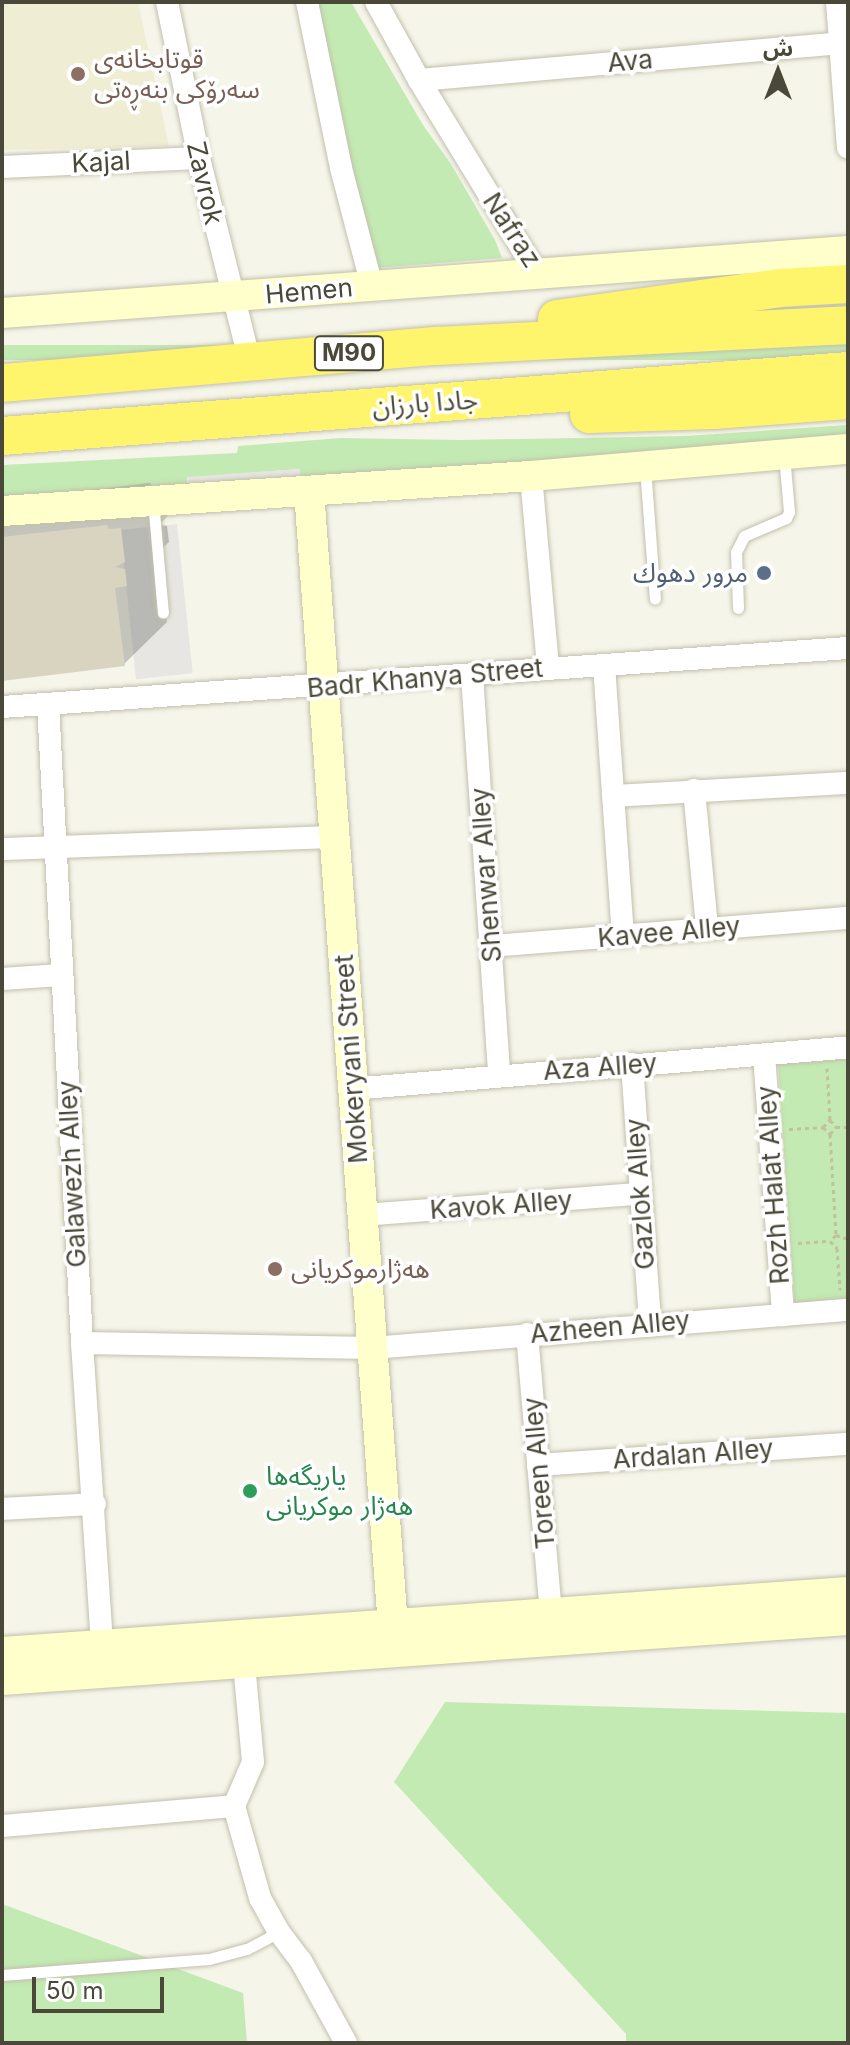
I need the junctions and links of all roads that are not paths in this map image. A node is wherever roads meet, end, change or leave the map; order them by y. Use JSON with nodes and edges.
{"nodes":[{"id":1,"x":167,"y":2,"type":"edge"},
{"id":2,"x":307,"y":2,"type":"edge"},
{"id":3,"x":376,"y":2,"type":"edge"},
{"id":4,"x":837,"y":2,"type":"edge"},
{"id":5,"x":841,"y":43,"type":"junction"},
{"id":6,"x":419,"y":80,"type":"junction"},
{"id":7,"x":848,"y":148,"type":"edge"},
{"id":8,"x":199,"y":158,"type":"junction"},
{"id":9,"x":2,"y":167,"type":"edge"},
{"id":10,"x":848,"y":251,"type":"edge"},
{"id":11,"x":538,"y":275,"type":"junction"},
{"id":12,"x":848,"y":284,"type":"edge"},
{"id":13,"x":372,"y":286,"type":"junction"},
{"id":14,"x":232,"y":297,"type":"junction"},
{"id":15,"x":2,"y":313,"type":"edge"},
{"id":16,"x":848,"y":325,"type":"edge"},
{"id":17,"x":436,"y":346,"type":"junction"},
{"id":18,"x":250,"y":362,"type":"junction"},
{"id":19,"x":848,"y":371,"type":"edge"},
{"id":20,"x":2,"y":383,"type":"edge"},
{"id":21,"x":848,"y":400,"type":"edge"},
{"id":22,"x":435,"y":402,"type":"junction"},
{"id":23,"x":2,"y":436,"type":"edge"},
{"id":24,"x":848,"y":449,"type":"edge"},
{"id":25,"x":784,"y":455,"type":"junction"},
{"id":26,"x":645,"y":466,"type":"junction"},
{"id":27,"x":531,"y":476,"type":"junction"},
{"id":28,"x":309,"y":491,"type":"junction"},
{"id":29,"x":153,"y":500,"type":"junction"},
{"id":30,"x":2,"y":511,"type":"edge"},
{"id":31,"x":655,"y":599,"type":"dead end"},
{"id":32,"x":738,"y":608,"type":"dead end"},
{"id":33,"x":163,"y":613,"type":"dead end"},
{"id":34,"x":848,"y":648,"type":"edge"},
{"id":35,"x":604,"y":665,"type":"junction"},
{"id":36,"x":548,"y":668,"type":"junction"},
{"id":37,"x":472,"y":675,"type":"junction"},
{"id":38,"x":324,"y":687,"type":"junction"},
{"id":39,"x":48,"y":704,"type":"junction"},
{"id":40,"x":2,"y":707,"type":"edge"},
{"id":41,"x":848,"y":783,"type":"edge"},
{"id":42,"x":694,"y":790,"type":"junction"},
{"id":43,"x":613,"y":796,"type":"junction"},
{"id":44,"x":335,"y":837,"type":"junction"},
{"id":45,"x":57,"y":845,"type":"junction"},
{"id":46,"x":2,"y":849,"type":"edge"},
{"id":47,"x":848,"y":918,"type":"edge"},
{"id":48,"x":707,"y":928,"type":"junction"},
{"id":49,"x":623,"y":936,"type":"junction"},
{"id":50,"x":491,"y":946,"type":"junction"},
{"id":51,"x":61,"y":975,"type":"junction"},
{"id":52,"x":2,"y":979,"type":"edge"},
{"id":53,"x":848,"y":1047,"type":"edge"},
{"id":54,"x":764,"y":1055,"type":"junction"},
{"id":55,"x":632,"y":1064,"type":"junction"},
{"id":56,"x":499,"y":1075,"type":"junction"},
{"id":57,"x":352,"y":1089,"type":"junction"},
{"id":58,"x":639,"y":1194,"type":"junction"},
{"id":59,"x":363,"y":1215,"type":"junction"},
{"id":60,"x":845,"y":1310,"type":"edge"},
{"id":61,"x":783,"y":1315,"type":"junction"},
{"id":62,"x":650,"y":1323,"type":"junction"},
{"id":63,"x":527,"y":1334,"type":"junction"},
{"id":64,"x":82,"y":1343,"type":"junction"},
{"id":65,"x":372,"y":1348,"type":"junction"},
{"id":66,"x":848,"y":1444,"type":"edge"},
{"id":67,"x":538,"y":1465,"type":"junction"},
{"id":68,"x":95,"y":1504,"type":"junction"},
{"id":69,"x":2,"y":1509,"type":"edge"},
{"id":70,"x":848,"y":1592,"type":"edge"},
{"id":71,"x":551,"y":1613,"type":"junction"},
{"id":72,"x":848,"y":1620,"type":"edge"},
{"id":73,"x":393,"y":1627,"type":"junction"},
{"id":74,"x":102,"y":1644,"type":"junction"},
{"id":75,"x":2,"y":1652,"type":"edge"},
{"id":76,"x":244,"y":1663,"type":"junction"},
{"id":77,"x":2,"y":1680,"type":"edge"},
{"id":78,"x":234,"y":1806,"type":"junction"},
{"id":79,"x":2,"y":1826,"type":"edge"},
{"id":80,"x":279,"y":1932,"type":"junction"},
{"id":81,"x":2,"y":1975,"type":"edge"},
{"id":82,"x":346,"y":2043,"type":"edge"}],
"edges":[{"from":1,"to":8,"type":"street","name":"Zavrok"},
{"from":2,"to":13,"type":"street","name":"Hemen"},
{"from":3,"to":6,"type":"street","name":"Nafraz"},
{"from":4,"to":5,"type":"street"},
{"from":5,"to":6,"type":"street","name":"Ava"},
{"from":5,"to":7,"type":"street"},
{"from":6,"to":11,"type":"street","name":"Nafraz"},
{"from":8,"to":9,"type":"street","name":"Kajal"},
{"from":8,"to":14,"type":"street","name":"Zavrok"},
{"from":10,"to":11,"type":"main road","name":"Nafraz"},
{"from":11,"to":13,"type":"main road"},
{"from":12,"to":17,"type":"highway"},
{"from":13,"to":14,"type":"main road","name":"Hemen"},
{"from":14,"to":15,"type":"main road","name":"Hemen"},
{"from":14,"to":18,"type":"street","name":"Zavrok"},
{"from":16,"to":17,"type":"highway","number":"M90"},
{"from":17,"to":18,"type":"highway","number":"M90"},
{"from":18,"to":20,"type":"highway","number":"M90"},
{"from":19,"to":22,"type":"highway","name":"جادا بارزان","number":"M90"},
{"from":21,"to":22,"type":"highway"},
{"from":22,"to":23,"type":"highway","name":"جادا بارزان","number":"M90"},
{"from":24,"to":25,"type":"main road"},
{"from":25,"to":26,"type":"main road"},
{"from":25,"to":32,"type":"lane"},
{"from":26,"to":27,"type":"main road"},
{"from":26,"to":31,"type":"lane"},
{"from":27,"to":28,"type":"main road"},
{"from":27,"to":36,"type":"street"},
{"from":28,"to":29,"type":"main road"},
{"from":28,"to":38,"type":"main road","name":"Mokeryani Street"},
{"from":29,"to":30,"type":"main road"},
{"from":29,"to":33,"type":"lane"},
{"from":34,"to":35,"type":"street","name":"Badr Khanya Street"},
{"from":35,"to":36,"type":"street","name":"Badr Khanya Street"},
{"from":35,"to":43,"type":"street"},
{"from":36,"to":37,"type":"street","name":"Badr Khanya Street"},
{"from":37,"to":38,"type":"street","name":"Badr Khanya Street"},
{"from":37,"to":50,"type":"street","name":"Shenwar Alley"},
{"from":38,"to":39,"type":"street","name":"Badr Khanya Street"},
{"from":38,"to":44,"type":"main road","name":"Mokeryani Street"},
{"from":39,"to":40,"type":"street","name":"Badr Khanya Street"},
{"from":39,"to":45,"type":"street","name":"Galawezh Alley"},
{"from":41,"to":42,"type":"street"},
{"from":42,"to":43,"type":"street"},
{"from":42,"to":48,"type":"street"},
{"from":43,"to":49,"type":"street"},
{"from":44,"to":45,"type":"street"},
{"from":44,"to":57,"type":"main road","name":"Mokeryani Street"},
{"from":45,"to":46,"type":"street"},
{"from":45,"to":51,"type":"street","name":"Galawezh Alley"},
{"from":47,"to":48,"type":"street","name":"Kavee Alley"},
{"from":48,"to":49,"type":"street","name":"Kavee Alley"},
{"from":49,"to":50,"type":"street","name":"Kavee Alley"},
{"from":50,"to":56,"type":"street","name":"Shenwar Alley"},
{"from":51,"to":52,"type":"street"},
{"from":51,"to":64,"type":"street","name":"Galawezh Alley"},
{"from":53,"to":54,"type":"street","name":"Aza Alley"},
{"from":54,"to":55,"type":"street","name":"Aza Alley"},
{"from":54,"to":61,"type":"street","name":"Rozh Halat Alley"},
{"from":55,"to":56,"type":"street","name":"Aza Alley"},
{"from":55,"to":58,"type":"street","name":"Gazlok Alley"},
{"from":56,"to":57,"type":"street","name":"Aza Alley"},
{"from":57,"to":59,"type":"main road","name":"Mokeryani Street"},
{"from":58,"to":59,"type":"street","name":"Kavok Alley"},
{"from":58,"to":62,"type":"street","name":"Gazlok Alley"},
{"from":59,"to":65,"type":"main road","name":"Mokeryani Street"},
{"from":60,"to":61,"type":"street","name":"Azheen Alley"},
{"from":61,"to":62,"type":"street","name":"Azheen Alley"},
{"from":62,"to":63,"type":"street","name":"Azheen Alley"},
{"from":63,"to":65,"type":"street","name":"Azheen Alley"},
{"from":63,"to":67,"type":"street","name":"Toreen Alley"},
{"from":64,"to":65,"type":"street","name":"Azheen Alley"},
{"from":64,"to":68,"type":"street","name":"Galawezh Alley"},
{"from":65,"to":73,"type":"main road","name":"Mokeryani Street"},
{"from":66,"to":67,"type":"street","name":"Ardalan Alley"},
{"from":67,"to":71,"type":"street","name":"Toreen Alley"},
{"from":68,"to":69,"type":"street"},
{"from":68,"to":74,"type":"street","name":"Galawezh Alley"},
{"from":70,"to":71,"type":"main road"},
{"from":71,"to":73,"type":"main road"},
{"from":72,"to":76,"type":"main road"},
{"from":73,"to":74,"type":"main road"},
{"from":74,"to":75,"type":"main road"},
{"from":76,"to":77,"type":"main road"},
{"from":76,"to":78,"type":"street"},
{"from":78,"to":79,"type":"street"},
{"from":78,"to":80,"type":"street"},
{"from":80,"to":81,"type":"lane"},
{"from":80,"to":82,"type":"street"}]}
